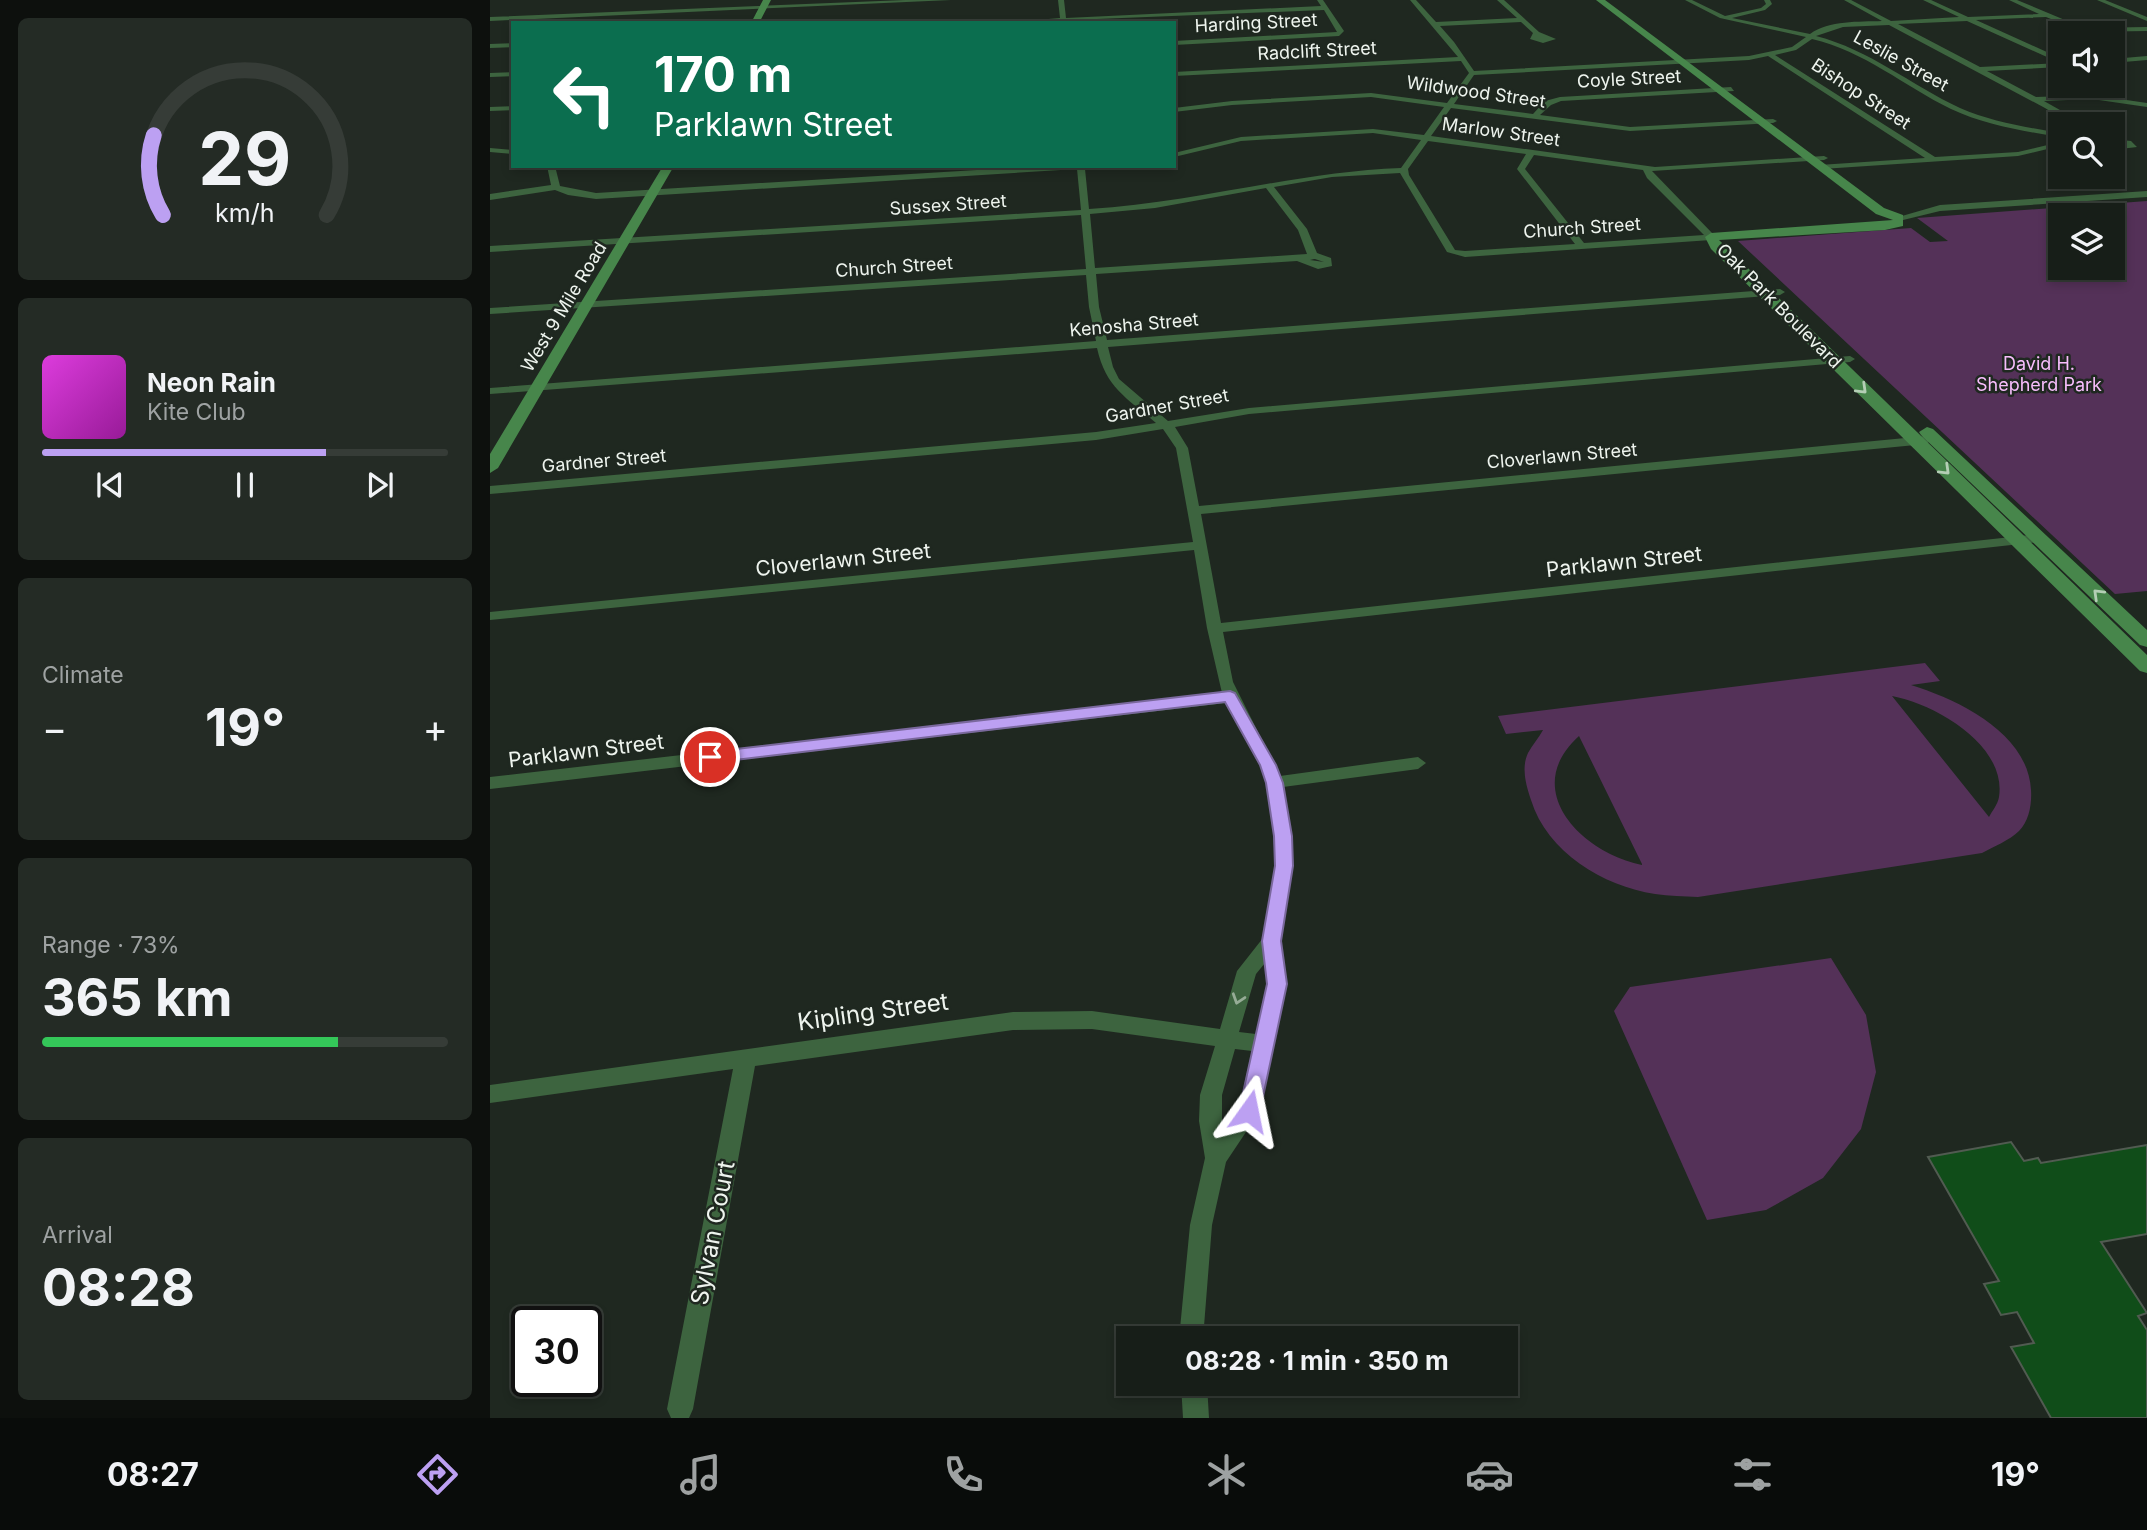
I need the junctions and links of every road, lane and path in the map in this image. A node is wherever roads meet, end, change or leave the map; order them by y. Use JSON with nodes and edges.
{"nodes":[{"id":1,"x":948,"y":0,"type":"edge"},
{"id":2,"x":1061,"y":0,"type":"edge"},
{"id":3,"x":1320,"y":0,"type":"edge"},
{"id":4,"x":1413,"y":0,"type":"edge"},
{"id":5,"x":1500,"y":0,"type":"edge"},
{"id":6,"x":1600,"y":0,"type":"edge"},
{"id":7,"x":1609,"y":0,"type":"edge"},
{"id":8,"x":1688,"y":0,"type":"edge"},
{"id":9,"x":1767,"y":0,"type":"edge"},
{"id":10,"x":1847,"y":0,"type":"edge"},
{"id":11,"x":1926,"y":0,"type":"edge"},
{"id":12,"x":2012,"y":0,"type":"edge"},
{"id":13,"x":2099,"y":0,"type":"edge"},
{"id":14,"x":765,"y":4,"type":"edge"},
{"id":15,"x":1325,"y":8,"type":"junction"},
{"id":16,"x":2046,"y":15,"type":"junction"},
{"id":17,"x":1724,"y":18,"type":"junction"},
{"id":18,"x":1965,"y":18,"type":"junction"},
{"id":19,"x":490,"y":19,"type":"edge"},
{"id":20,"x":2147,"y":19,"type":"edge"},
{"id":21,"x":1063,"y":20,"type":"junction"},
{"id":22,"x":1522,"y":20,"type":"junction"},
{"id":23,"x":756,"y":21,"type":"edge"},
{"id":24,"x":1043,"y":21,"type":"edge"},
{"id":25,"x":1889,"y":22,"type":"junction"},
{"id":26,"x":1434,"y":24,"type":"junction"},
{"id":27,"x":1639,"y":25,"type":"junction"},
{"id":28,"x":2147,"y":29,"type":"edge"},
{"id":29,"x":1537,"y":33,"type":"dead end"},
{"id":30,"x":1811,"y":36,"type":"junction"},
{"id":31,"x":1176,"y":43,"type":"edge"},
{"id":32,"x":511,"y":45,"type":"edge"},
{"id":33,"x":490,"y":46,"type":"edge"},
{"id":34,"x":1771,"y":55,"type":"junction"},
{"id":35,"x":2048,"y":57,"type":"edge"},
{"id":36,"x":2147,"y":58,"type":"edge"},
{"id":37,"x":1461,"y":59,"type":"junction"},
{"id":38,"x":2125,"y":60,"type":"edge"},
{"id":39,"x":1687,"y":61,"type":"junction"},
{"id":40,"x":2048,"y":64,"type":"edge"},
{"id":41,"x":1979,"y":69,"type":"junction"},
{"id":42,"x":1472,"y":73,"type":"junction"},
{"id":43,"x":511,"y":74,"type":"edge"},
{"id":44,"x":1176,"y":74,"type":"edge"},
{"id":45,"x":490,"y":75,"type":"edge"},
{"id":46,"x":1725,"y":89,"type":"junction"},
{"id":47,"x":2035,"y":99,"type":"junction"},
{"id":48,"x":2147,"y":102,"type":"edge"},
{"id":49,"x":1450,"y":105,"type":"junction"},
{"id":50,"x":511,"y":108,"type":"edge"},
{"id":51,"x":490,"y":109,"type":"edge"},
{"id":52,"x":1176,"y":110,"type":"edge"},
{"id":53,"x":2058,"y":112,"type":"edge"},
{"id":54,"x":1535,"y":116,"type":"junction"},
{"id":55,"x":1773,"y":121,"type":"junction"},
{"id":56,"x":1761,"y":122,"type":"junction"},
{"id":57,"x":2048,"y":133,"type":"edge"},
{"id":58,"x":1426,"y":137,"type":"junction"},
{"id":59,"x":2048,"y":147,"type":"edge"},
{"id":60,"x":490,"y":150,"type":"edge"},
{"id":61,"x":511,"y":152,"type":"edge"},
{"id":62,"x":1532,"y":152,"type":"junction"},
{"id":63,"x":1176,"y":154,"type":"edge"},
{"id":64,"x":1811,"y":159,"type":"junction"},
{"id":65,"x":1934,"y":160,"type":"junction"},
{"id":66,"x":1823,"y":163,"type":"junction"},
{"id":67,"x":1835,"y":166,"type":"junction"},
{"id":68,"x":551,"y":168,"type":"edge"},
{"id":69,"x":668,"y":168,"type":"edge"},
{"id":70,"x":1065,"y":168,"type":"edge"},
{"id":71,"x":1081,"y":168,"type":"edge"},
{"id":72,"x":1647,"y":169,"type":"junction"},
{"id":73,"x":1404,"y":170,"type":"junction"},
{"id":74,"x":1267,"y":184,"type":"junction"},
{"id":75,"x":556,"y":187,"type":"junction"},
{"id":76,"x":654,"y":193,"type":"junction"},
{"id":77,"x":2147,"y":194,"type":"edge"},
{"id":78,"x":490,"y":197,"type":"edge"},
{"id":79,"x":1086,"y":212,"type":"junction"},
{"id":80,"x":1899,"y":218,"type":"junction"},
{"id":81,"x":1711,"y":237,"type":"junction"},
{"id":82,"x":625,"y":242,"type":"junction"},
{"id":83,"x":1582,"y":246,"type":"junction"},
{"id":84,"x":490,"y":249,"type":"edge"},
{"id":85,"x":1313,"y":255,"type":"junction"},
{"id":86,"x":1301,"y":260,"type":"junction"},
{"id":87,"x":1092,"y":270,"type":"junction"},
{"id":88,"x":1772,"y":293,"type":"junction"},
{"id":89,"x":587,"y":306,"type":"junction"},
{"id":90,"x":490,"y":312,"type":"edge"},
{"id":91,"x":1102,"y":345,"type":"junction"},
{"id":92,"x":1850,"y":359,"type":"junction"},
{"id":93,"x":1833,"y":360,"type":"junction"},
{"id":94,"x":538,"y":387,"type":"junction"},
{"id":95,"x":490,"y":391,"type":"edge"},
{"id":96,"x":1166,"y":424,"type":"junction"},
{"id":97,"x":1935,"y":440,"type":"junction"},
{"id":98,"x":1916,"y":441,"type":"junction"},
{"id":99,"x":490,"y":468,"type":"edge"},
{"id":100,"x":490,"y":490,"type":"edge"},
{"id":101,"x":1995,"y":496,"type":"junction"},
{"id":102,"x":1974,"y":498,"type":"junction"},
{"id":103,"x":1193,"y":511,"type":"junction"},
{"id":104,"x":2039,"y":538,"type":"junction"},
{"id":105,"x":2018,"y":541,"type":"junction"},
{"id":106,"x":1200,"y":545,"type":"junction"},
{"id":107,"x":490,"y":616,"type":"edge"},
{"id":108,"x":1214,"y":628,"type":"junction"},
{"id":109,"x":2147,"y":641,"type":"edge"},
{"id":110,"x":2147,"y":666,"type":"edge"},
{"id":111,"x":1230,"y":697,"type":"junction"},
{"id":112,"x":1418,"y":763,"type":"dead end"},
{"id":113,"x":490,"y":783,"type":"edge"},
{"id":114,"x":1274,"y":783,"type":"junction"},
{"id":115,"x":1272,"y":941,"type":"junction"},
{"id":116,"x":1226,"y":1039,"type":"junction"},
{"id":117,"x":1264,"y":1044,"type":"junction"},
{"id":118,"x":746,"y":1057,"type":"junction"},
{"id":119,"x":490,"y":1094,"type":"edge"},
{"id":120,"x":1216,"y":1158,"type":"junction"},
{"id":121,"x":1192,"y":1326,"type":"edge"},
{"id":122,"x":1195,"y":1396,"type":"edge"},
{"id":123,"x":680,"y":1409,"type":"dead end"},
{"id":124,"x":1196,"y":1418,"type":"edge"}],
"edges":[{"from":1,"to":14,"type":"street"},
{"from":2,"to":21,"type":"street"},
{"from":3,"to":15,"type":"street"},
{"from":4,"to":26,"type":"street"},
{"from":5,"to":22,"type":"street"},
{"from":6,"to":27,"type":"street"},
{"from":7,"to":27,"type":"street"},
{"from":8,"to":17,"type":"street","name":"Leslie Street"},
{"from":9,"to":17,"type":"street"},
{"from":10,"to":25,"type":"street"},
{"from":11,"to":18,"type":"street"},
{"from":12,"to":16,"type":"street"},
{"from":13,"to":20,"type":"street"},
{"from":14,"to":19,"type":"street"},
{"from":14,"to":23,"type":"street"},
{"from":15,"to":21,"type":"street"},
{"from":15,"to":31,"type":"street","name":"Harding Street"},
{"from":16,"to":18,"type":"street"},
{"from":16,"to":28,"type":"street"},
{"from":17,"to":30,"type":"street","name":"Leslie Street"},
{"from":18,"to":25,"type":"street"},
{"from":18,"to":35,"type":"street"},
{"from":21,"to":24,"type":"street"},
{"from":22,"to":26,"type":"street"},
{"from":22,"to":29,"type":"street"},
{"from":25,"to":30,"type":"street"},
{"from":25,"to":41,"type":"street"},
{"from":26,"to":37,"type":"street"},
{"from":27,"to":39,"type":"street"},
{"from":30,"to":34,"type":"street"},
{"from":30,"to":57,"type":"street","name":"Leslie Street"},
{"from":32,"to":33,"type":"street"},
{"from":34,"to":39,"type":"street"},
{"from":34,"to":65,"type":"street","name":"Bishop Street"},
{"from":36,"to":38,"type":"street"},
{"from":37,"to":42,"type":"street"},
{"from":37,"to":44,"type":"street","name":"Radclift Street"},
{"from":39,"to":42,"type":"street"},
{"from":39,"to":46,"type":"street"},
{"from":40,"to":41,"type":"street"},
{"from":41,"to":47,"type":"street"},
{"from":42,"to":49,"type":"street"},
{"from":43,"to":45,"type":"street"},
{"from":46,"to":54,"type":"street","name":"Coyle Street"},
{"from":46,"to":55,"type":"street"},
{"from":46,"to":56,"type":"street"},
{"from":47,"to":48,"type":"street"},
{"from":47,"to":53,"type":"street"},
{"from":49,"to":52,"type":"street","name":"Wildwood Street"},
{"from":49,"to":54,"type":"street","name":"Wildwood Street"},
{"from":49,"to":58,"type":"street"},
{"from":50,"to":51,"type":"street"},
{"from":54,"to":56,"type":"street","name":"Wildwood Street"},
{"from":55,"to":56,"type":"street","name":"Wildwood Street"},
{"from":55,"to":66,"type":"street"},
{"from":56,"to":64,"type":"street"},
{"from":58,"to":62,"type":"street","name":"Marlow Street"},
{"from":58,"to":63,"type":"street","name":"Marlow Street"},
{"from":58,"to":73,"type":"street"},
{"from":59,"to":65,"type":"street"},
{"from":60,"to":61,"type":"street"},
{"from":62,"to":72,"type":"street","name":"Marlow Street"},
{"from":62,"to":83,"type":"street"},
{"from":64,"to":66,"type":"street"},
{"from":64,"to":72,"type":"street","name":"Marlow Street"},
{"from":65,"to":67,"type":"street"},
{"from":66,"to":67,"type":"street"},
{"from":66,"to":80,"type":"street"},
{"from":67,"to":80,"type":"street"},
{"from":68,"to":75,"type":"street"},
{"from":69,"to":76,"type":"street","name":"West 9 Mile Road"},
{"from":70,"to":76,"type":"street"},
{"from":71,"to":79,"type":"street"},
{"from":72,"to":81,"type":"street"},
{"from":73,"to":74,"type":"street","name":"Sussex Street"},
{"from":73,"to":83,"type":"street","name":"Church Street"},
{"from":74,"to":79,"type":"street","name":"Sussex Street"},
{"from":74,"to":85,"type":"street","name":"Church Street"},
{"from":75,"to":76,"type":"street"},
{"from":75,"to":78,"type":"street"},
{"from":76,"to":82,"type":"street","name":"West 9 Mile Road"},
{"from":77,"to":80,"type":"street","name":"Church Street"},
{"from":79,"to":82,"type":"street","name":"Sussex Street"},
{"from":79,"to":87,"type":"street"},
{"from":80,"to":81,"type":"street","name":"Church Street"},
{"from":81,"to":83,"type":"street","name":"Church Street"},
{"from":81,"to":88,"type":"street","name":"Oak Park Boulevard"},
{"from":82,"to":84,"type":"street","name":"Sussex Street"},
{"from":82,"to":89,"type":"street","name":"West 9 Mile Road"},
{"from":85,"to":86,"type":"street","name":"Church Street"},
{"from":85,"to":86,"type":"street","name":"Church Street"},
{"from":86,"to":87,"type":"street","name":"Church Street"},
{"from":87,"to":89,"type":"street","name":"Church Street"},
{"from":87,"to":91,"type":"street"},
{"from":88,"to":91,"type":"street","name":"Kenosha Street"},
{"from":88,"to":92,"type":"street","name":"Oak Park Boulevard"},
{"from":88,"to":93,"type":"street","name":"Oak Park Boulevard"},
{"from":89,"to":90,"type":"street","name":"Church Street"},
{"from":89,"to":94,"type":"street","name":"West 9 Mile Road"},
{"from":91,"to":94,"type":"street","name":"Kenosha Street"},
{"from":91,"to":96,"type":"street"},
{"from":92,"to":93,"type":"street","name":"Gardner Street"},
{"from":92,"to":97,"type":"street","name":"Oak Park Boulevard"},
{"from":93,"to":96,"type":"street","name":"Gardner Street"},
{"from":93,"to":98,"type":"street","name":"Oak Park Boulevard","one_way":true},
{"from":94,"to":95,"type":"street","name":"Kenosha Street"},
{"from":94,"to":99,"type":"street","name":"West 9 Mile Road"},
{"from":96,"to":100,"type":"street","name":"Gardner Street"},
{"from":96,"to":103,"type":"street"},
{"from":97,"to":98,"type":"street","name":"Cloverlawn Street"},
{"from":97,"to":101,"type":"street","name":"Oak Park Boulevard"},
{"from":98,"to":102,"type":"street","name":"Oak Park Boulevard","one_way":true},
{"from":98,"to":103,"type":"street","name":"Cloverlawn Street"},
{"from":101,"to":102,"type":"street"},
{"from":101,"to":104,"type":"street","name":"Oak Park Boulevard"},
{"from":102,"to":105,"type":"street","name":"Oak Park Boulevard"},
{"from":103,"to":106,"type":"street"},
{"from":104,"to":105,"type":"street","name":"Parklawn Street"},
{"from":109,"to":104,"type":"street","name":"Oak Park Boulevard","one_way":true},
{"from":105,"to":108,"type":"street","name":"Parklawn Street"},
{"from":105,"to":110,"type":"street","name":"Oak Park Boulevard"},
{"from":106,"to":107,"type":"street","name":"Cloverlawn Street"},
{"from":106,"to":108,"type":"street"},
{"from":108,"to":111,"type":"street"},
{"from":111,"to":113,"type":"street","name":"Parklawn Street"},
{"from":111,"to":114,"type":"street"},
{"from":112,"to":114,"type":"street"},
{"from":114,"to":115,"type":"street"},
{"from":115,"to":116,"type":"street","one_way":true},
{"from":115,"to":117,"type":"street"},
{"from":116,"to":117,"type":"street","name":"Kipling Street"},
{"from":116,"to":118,"type":"street","name":"Kipling Street"},
{"from":116,"to":120,"type":"street"},
{"from":117,"to":120,"type":"street"},
{"from":118,"to":119,"type":"street","name":"Kipling Street"},
{"from":118,"to":123,"type":"street","name":"Sylvan Court"},
{"from":120,"to":121,"type":"street"},
{"from":122,"to":124,"type":"street"}]}
